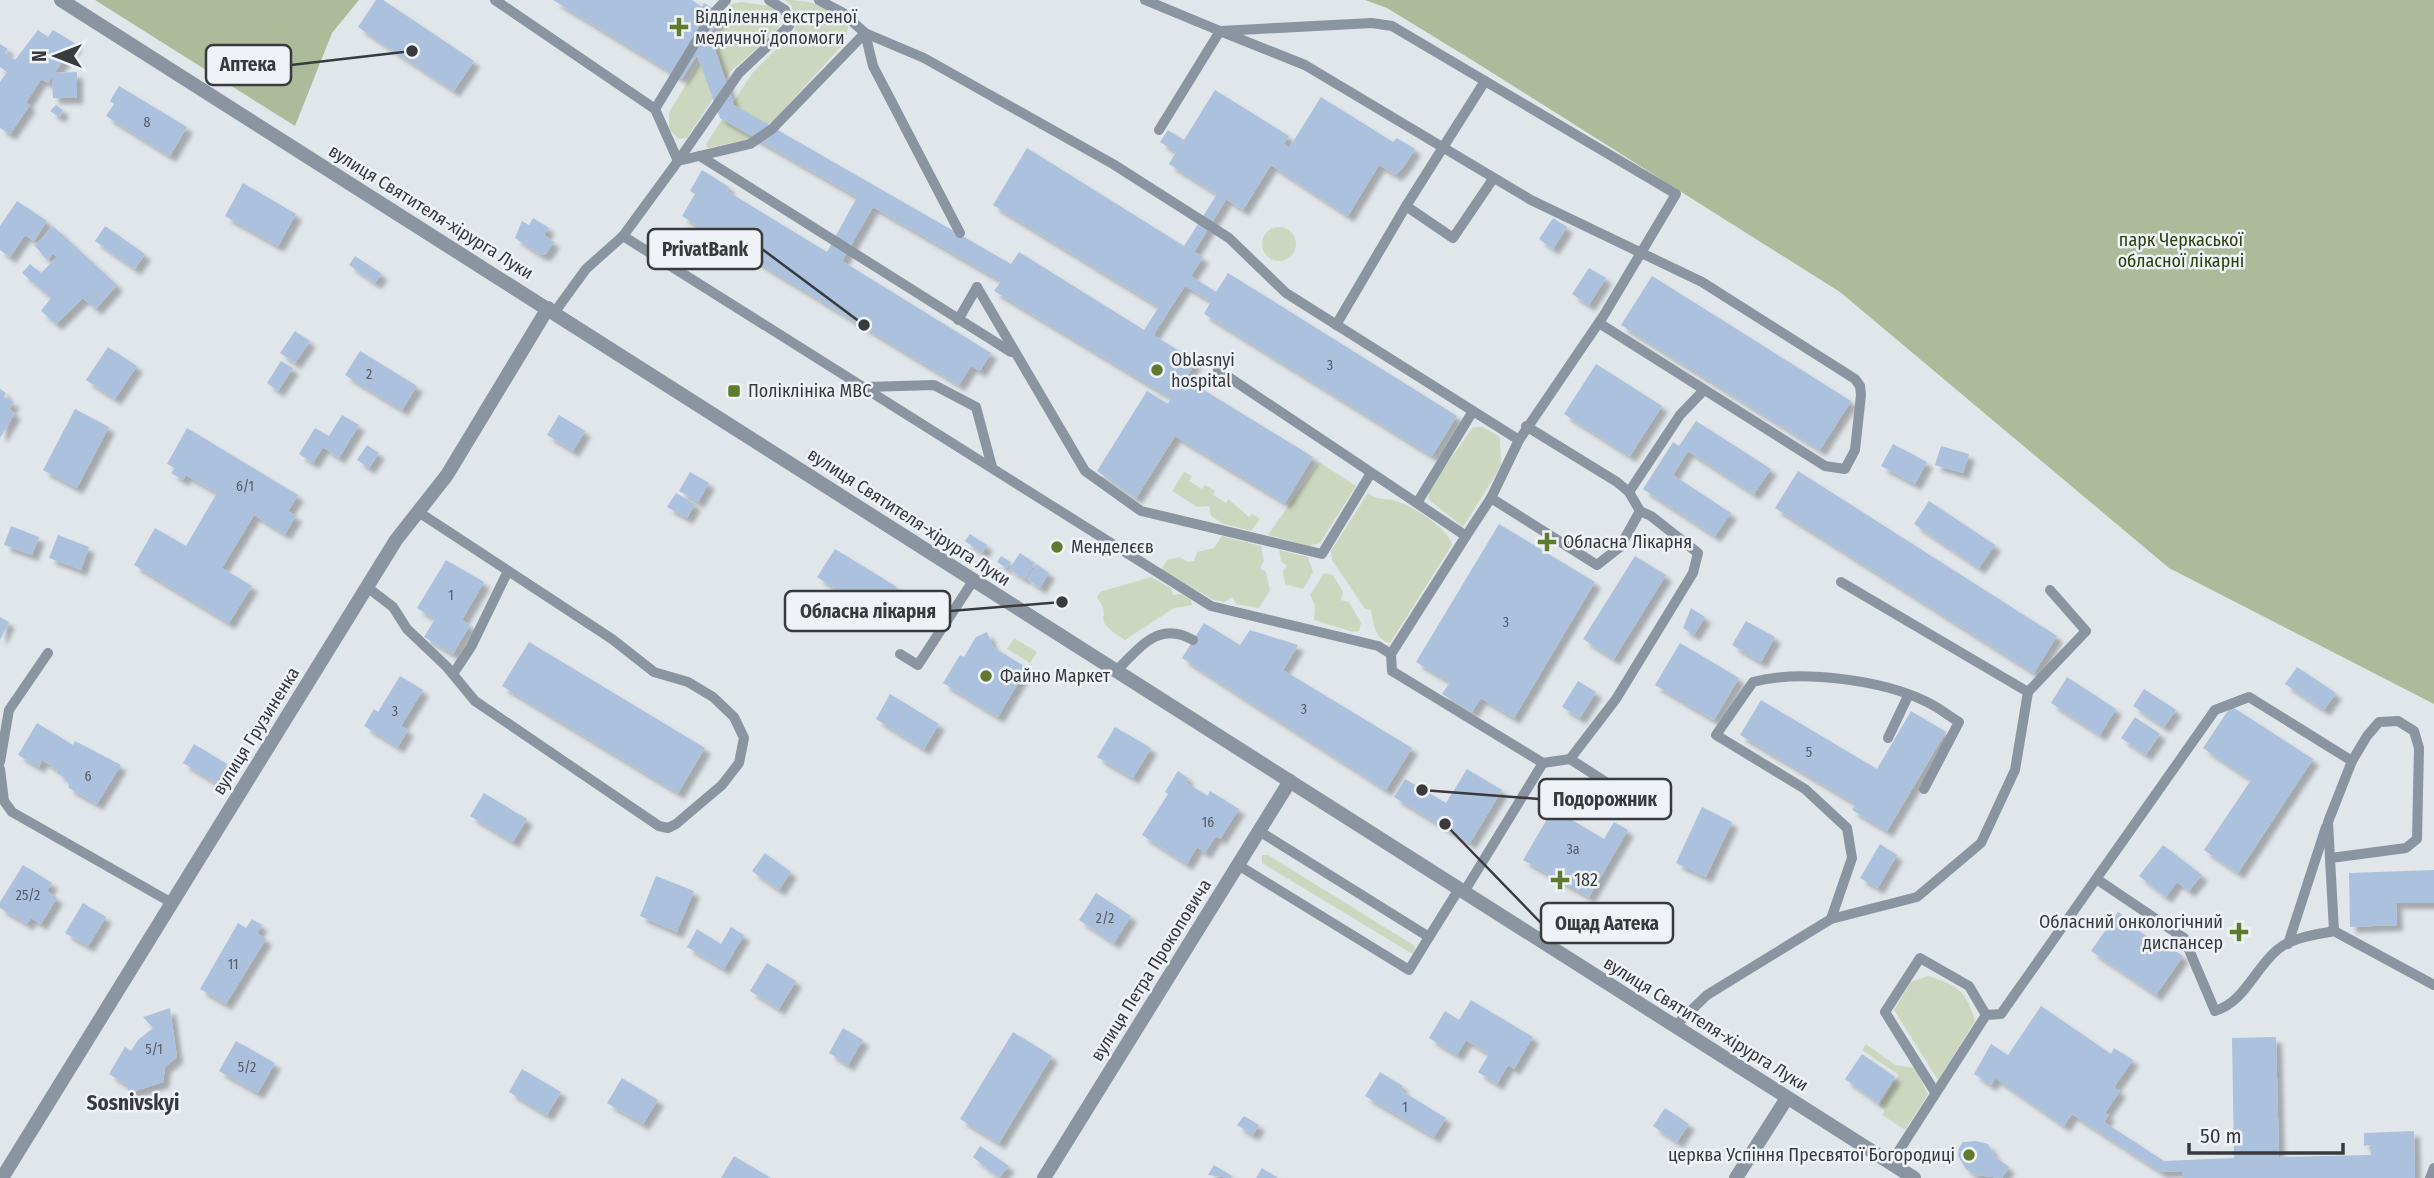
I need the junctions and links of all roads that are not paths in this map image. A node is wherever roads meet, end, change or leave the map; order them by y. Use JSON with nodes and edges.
{"nodes":[{"id":1,"x":61,"y":0,"type":"edge"},
{"id":2,"x":495,"y":0,"type":"edge"},
{"id":3,"x":726,"y":0,"type":"edge"},
{"id":4,"x":769,"y":0,"type":"edge"},
{"id":5,"x":820,"y":0,"type":"edge"},
{"id":6,"x":1146,"y":0,"type":"edge"},
{"id":7,"x":1220,"y":31,"type":"junction"},
{"id":8,"x":865,"y":33,"type":"junction"},
{"id":9,"x":1485,"y":81,"type":"junction"},
{"id":10,"x":655,"y":109,"type":"junction"},
{"id":11,"x":1159,"y":130,"type":"dead end"},
{"id":12,"x":1442,"y":149,"type":"junction"},
{"id":13,"x":700,"y":156,"type":"junction"},
{"id":14,"x":678,"y":161,"type":"junction"},
{"id":15,"x":1493,"y":179,"type":"junction"},
{"id":16,"x":1406,"y":206,"type":"junction"},
{"id":17,"x":960,"y":233,"type":"dead end"},
{"id":18,"x":623,"y":236,"type":"junction"},
{"id":19,"x":1641,"y":253,"type":"junction"},
{"id":20,"x":551,"y":311,"type":"junction"},
{"id":21,"x":958,"y":320,"type":"junction"},
{"id":22,"x":1599,"y":323,"type":"junction"},
{"id":23,"x":1336,"y":325,"type":"junction"},
{"id":24,"x":1013,"y":354,"type":"junction"},
{"id":25,"x":1218,"y":370,"type":"dead end"},
{"id":26,"x":866,"y":387,"type":"junction"},
{"id":27,"x":1704,"y":390,"type":"junction"},
{"id":28,"x":1474,"y":411,"type":"junction"},
{"id":29,"x":1526,"y":426,"type":"junction"},
{"id":30,"x":1520,"y":440,"type":"junction"},
{"id":31,"x":992,"y":467,"type":"junction"},
{"id":32,"x":1371,"y":473,"type":"junction"},
{"id":33,"x":1629,"y":492,"type":"junction"},
{"id":34,"x":1491,"y":498,"type":"junction"},
{"id":35,"x":1417,"y":503,"type":"junction"},
{"id":36,"x":1640,"y":511,"type":"junction"},
{"id":37,"x":420,"y":513,"type":"junction"},
{"id":38,"x":1466,"y":536,"type":"junction"},
{"id":39,"x":508,"y":571,"type":"junction"},
{"id":40,"x":972,"y":581,"type":"junction"},
{"id":41,"x":1842,"y":582,"type":"dead end"},
{"id":42,"x":367,"y":587,"type":"junction"},
{"id":43,"x":2050,"y":590,"type":"dead end"},
{"id":44,"x":1193,"y":640,"type":"dead end"},
{"id":45,"x":48,"y":653,"type":"dead end"},
{"id":46,"x":900,"y":654,"type":"dead end"},
{"id":47,"x":1391,"y":654,"type":"junction"},
{"id":48,"x":1116,"y":671,"type":"junction"},
{"id":49,"x":453,"y":674,"type":"junction"},
{"id":50,"x":2028,"y":692,"type":"junction"},
{"id":51,"x":1908,"y":696,"type":"junction"},
{"id":52,"x":1888,"y":738,"type":"dead end"},
{"id":53,"x":1570,"y":759,"type":"junction"},
{"id":54,"x":2352,"y":761,"type":"junction"},
{"id":55,"x":0,"y":762,"type":"edge"},
{"id":56,"x":1543,"y":763,"type":"junction"},
{"id":57,"x":0,"y":769,"type":"edge"},
{"id":58,"x":1290,"y":781,"type":"junction"},
{"id":59,"x":1924,"y":789,"type":"dead end"},
{"id":60,"x":1654,"y":813,"type":"dead end"},
{"id":61,"x":2328,"y":822,"type":"junction"},
{"id":62,"x":1259,"y":831,"type":"junction"},
{"id":63,"x":2331,"y":858,"type":"junction"},
{"id":64,"x":1238,"y":865,"type":"junction"},
{"id":65,"x":2098,"y":880,"type":"junction"},
{"id":66,"x":1461,"y":891,"type":"junction"},
{"id":67,"x":172,"y":903,"type":"junction"},
{"id":68,"x":1831,"y":919,"type":"junction"},
{"id":69,"x":2334,"y":931,"type":"junction"},
{"id":70,"x":1429,"y":937,"type":"junction"},
{"id":71,"x":2288,"y":944,"type":"junction"},
{"id":72,"x":2434,"y":985,"type":"edge"},
{"id":73,"x":1986,"y":1015,"type":"junction"},
{"id":74,"x":1675,"y":1026,"type":"junction"},
{"id":75,"x":1935,"y":1092,"type":"junction"},
{"id":76,"x":1787,"y":1098,"type":"junction"},
{"id":77,"x":1891,"y":1164,"type":"junction"},
{"id":78,"x":2434,"y":1168,"type":"edge"},
{"id":79,"x":2,"y":1178,"type":"edge"},
{"id":80,"x":1044,"y":1178,"type":"edge"},
{"id":81,"x":1736,"y":1178,"type":"edge"},
{"id":82,"x":1913,"y":1178,"type":"edge"},
{"id":83,"x":2430,"y":1178,"type":"edge"}],
"edges":[{"from":1,"to":20,"type":"street","name":"вулиця Святителя-хірурга Луки"},
{"from":2,"to":10,"type":"lane"},
{"from":3,"to":10,"type":"lane"},
{"from":4,"to":14,"type":"lane"},
{"from":5,"to":8,"type":"lane"},
{"from":6,"to":7,"type":"lane"},
{"from":7,"to":9,"type":"lane"},
{"from":7,"to":11,"type":"lane"},
{"from":7,"to":12,"type":"lane"},
{"from":8,"to":13,"type":"lane"},
{"from":8,"to":17,"type":"lane"},
{"from":8,"to":23,"type":"lane"},
{"from":9,"to":12,"type":"lane"},
{"from":9,"to":19,"type":"lane"},
{"from":10,"to":14,"type":"lane"},
{"from":12,"to":15,"type":"lane"},
{"from":12,"to":16,"type":"lane"},
{"from":13,"to":14,"type":"lane"},
{"from":13,"to":21,"type":"lane"},
{"from":14,"to":18,"type":"lane"},
{"from":15,"to":16,"type":"lane"},
{"from":15,"to":19,"type":"lane"},
{"from":16,"to":23,"type":"lane"},
{"from":18,"to":20,"type":"lane"},
{"from":18,"to":26,"type":"lane"},
{"from":19,"to":22,"type":"lane"},
{"from":19,"to":27,"type":"lane"},
{"from":20,"to":37,"type":"street","name":"вулиця Грузиненка"},
{"from":20,"to":40,"type":"street","name":"вулиця Святителя-хірурга Луки"},
{"from":21,"to":24,"type":"lane"},
{"from":21,"to":24,"type":"lane"},
{"from":22,"to":27,"type":"lane"},
{"from":22,"to":29,"type":"lane"},
{"from":23,"to":28,"type":"lane"},
{"from":24,"to":32,"type":"lane"},
{"from":25,"to":32,"type":"lane"},
{"from":26,"to":31,"type":"lane"},
{"from":26,"to":31,"type":"lane"},
{"from":27,"to":33,"type":"lane"},
{"from":28,"to":30,"type":"lane"},
{"from":28,"to":35,"type":"lane"},
{"from":29,"to":30,"type":"lane"},
{"from":29,"to":33,"type":"lane"},
{"from":30,"to":34,"type":"lane"},
{"from":31,"to":47,"type":"lane"},
{"from":32,"to":35,"type":"lane"},
{"from":33,"to":36,"type":"lane"},
{"from":34,"to":36,"type":"lane"},
{"from":34,"to":38,"type":"lane"},
{"from":35,"to":38,"type":"lane"},
{"from":36,"to":53,"type":"lane"},
{"from":37,"to":39,"type":"lane"},
{"from":37,"to":42,"type":"street","name":"вулиця Грузиненка"},
{"from":38,"to":47,"type":"lane"},
{"from":39,"to":49,"type":"lane"},
{"from":39,"to":49,"type":"lane"},
{"from":40,"to":46,"type":"lane"},
{"from":40,"to":48,"type":"street","name":"вулиця Святителя-хірурга Луки"},
{"from":41,"to":50,"type":"lane"},
{"from":42,"to":49,"type":"lane"},
{"from":42,"to":67,"type":"street","name":"вулиця Грузиненка"},
{"from":43,"to":50,"type":"lane"},
{"from":44,"to":48,"type":"lane"},
{"from":45,"to":55,"type":"lane"},
{"from":47,"to":56,"type":"lane"},
{"from":48,"to":58,"type":"street","name":"вулиця Святителя-хірурга Луки"},
{"from":50,"to":68,"type":"lane"},
{"from":51,"to":52,"type":"lane"},
{"from":51,"to":59,"type":"lane"},
{"from":51,"to":68,"type":"lane"},
{"from":53,"to":56,"type":"lane"},
{"from":53,"to":60,"type":"lane"},
{"from":54,"to":61,"type":"lane"},
{"from":54,"to":63,"type":"lane"},
{"from":54,"to":65,"type":"lane"},
{"from":56,"to":66,"type":"lane"},
{"from":57,"to":67,"type":"lane"},
{"from":58,"to":62,"type":"street","name":"вулиця Петра Прокоповича"},
{"from":58,"to":66,"type":"street","name":"вулиця Святителя-хірурга Луки"},
{"from":61,"to":63,"type":"lane"},
{"from":61,"to":71,"type":"lane"},
{"from":62,"to":64,"type":"street","name":"вулиця Петра Прокоповича"},
{"from":62,"to":70,"type":"lane"},
{"from":63,"to":69,"type":"lane"},
{"from":64,"to":70,"type":"lane"},
{"from":64,"to":80,"type":"street","name":"вулиця Петра Прокоповича"},
{"from":65,"to":71,"type":"lane"},
{"from":65,"to":73,"type":"lane"},
{"from":66,"to":70,"type":"lane"},
{"from":66,"to":74,"type":"street","name":"вулиця Святителя-хірурга Луки"},
{"from":67,"to":79,"type":"street","name":"вулиця Грузиненка"},
{"from":68,"to":74,"type":"lane"},
{"from":69,"to":71,"type":"lane"},
{"from":69,"to":72,"type":"lane"},
{"from":73,"to":75,"type":"lane"},
{"from":73,"to":75,"type":"lane"},
{"from":74,"to":76,"type":"street","name":"вулиця Святителя-хірурга Луки"},
{"from":75,"to":77,"type":"lane"},
{"from":76,"to":77,"type":"street","name":"вулиця Святителя-хірурга Луки"},
{"from":76,"to":81,"type":"street"},
{"from":77,"to":82,"type":"street","name":"вулиця Святителя-хірурга Луки"},
{"from":78,"to":83,"type":"lane"}]}
